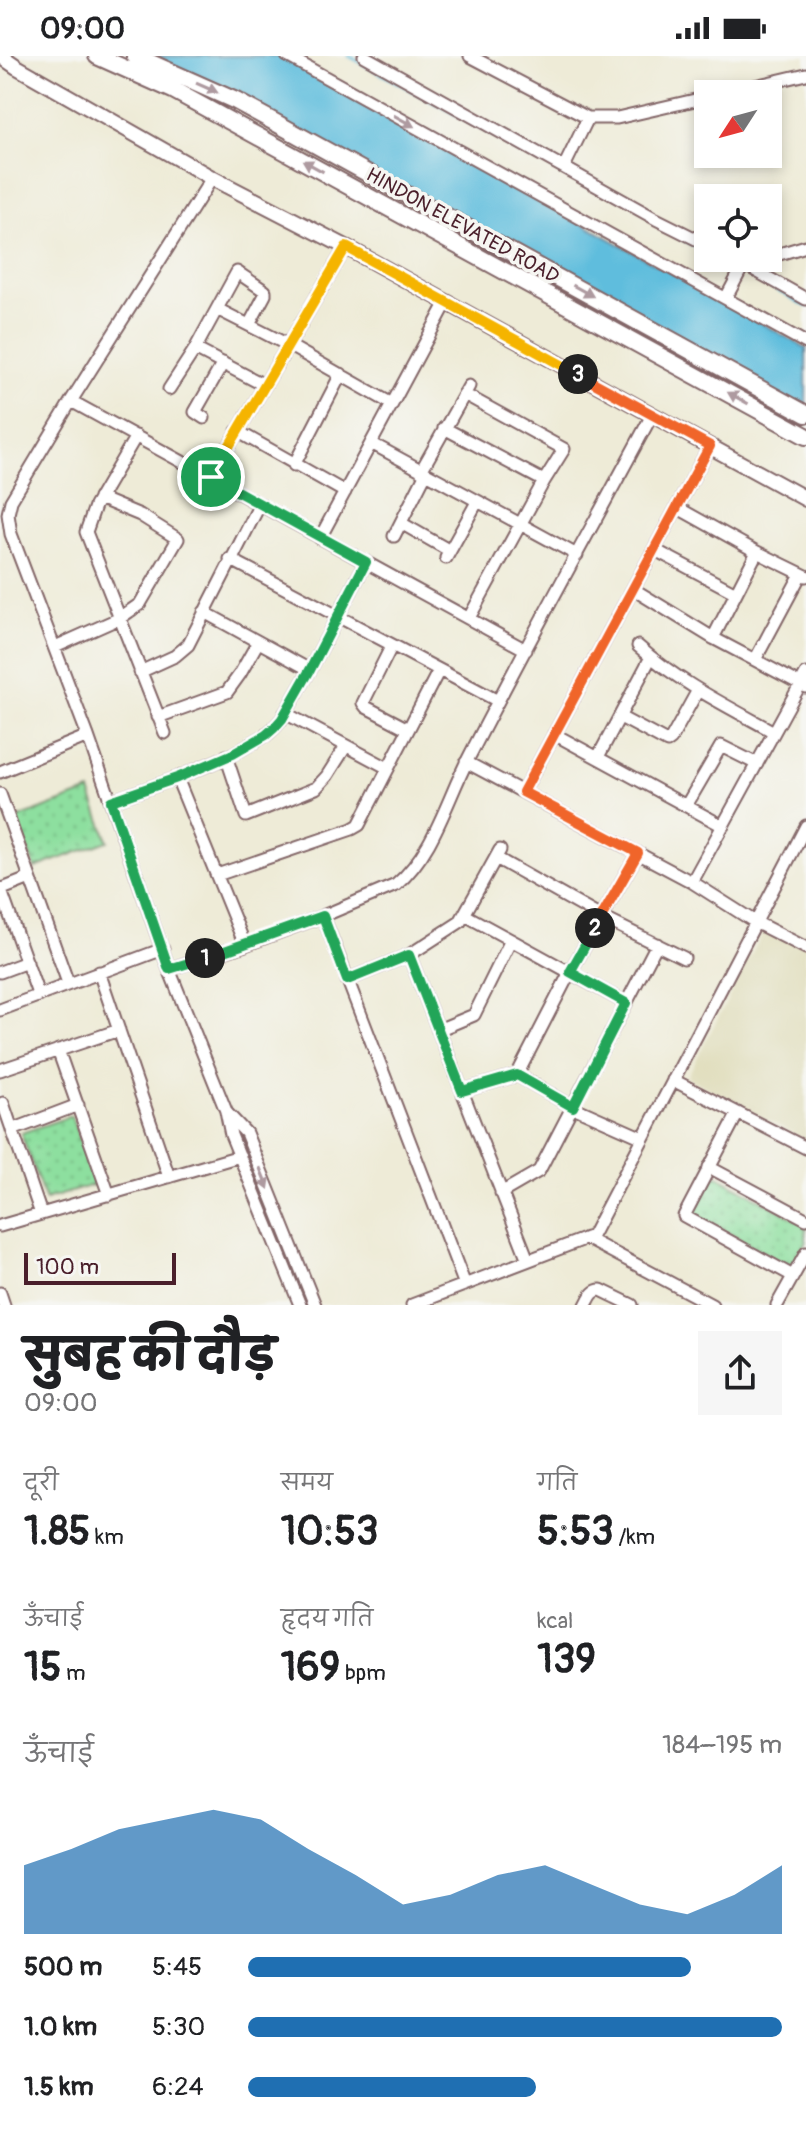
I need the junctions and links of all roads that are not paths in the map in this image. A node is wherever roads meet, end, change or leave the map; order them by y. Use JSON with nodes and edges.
{"nodes":[{"id":1,"x":1,"y":56,"type":"edge"},
{"id":2,"x":97,"y":56,"type":"edge"},
{"id":3,"x":135,"y":56,"type":"edge"},
{"id":4,"x":287,"y":56,"type":"edge"},
{"id":5,"x":364,"y":56,"type":"edge"},
{"id":6,"x":470,"y":56,"type":"edge"},
{"id":7,"x":806,"y":74,"type":"edge"},
{"id":8,"x":780,"y":80,"type":"edge"},
{"id":9,"x":694,"y":100,"type":"edge"},
{"id":10,"x":588,"y":118,"type":"junction"},
{"id":11,"x":564,"y":167,"type":"junction"},
{"id":12,"x":212,"y":178,"type":"junction"},
{"id":13,"x":694,"y":237,"type":"edge"},
{"id":14,"x":806,"y":246,"type":"edge"},
{"id":15,"x":346,"y":247,"type":"junction"},
{"id":16,"x":782,"y":253,"type":"edge"},
{"id":17,"x":740,"y":272,"type":"edge"},
{"id":18,"x":756,"y":272,"type":"edge"},
{"id":19,"x":726,"y":298,"type":"junction"},
{"id":20,"x":806,"y":299,"type":"edge"},
{"id":21,"x":447,"y":302,"type":"junction"},
{"id":22,"x":217,"y":309,"type":"junction"},
{"id":23,"x":249,"y":325,"type":"junction"},
{"id":24,"x":806,"y":343,"type":"edge"},
{"id":25,"x":288,"y":345,"type":"junction"},
{"id":26,"x":195,"y":349,"type":"junction"},
{"id":27,"x":223,"y":363,"type":"junction"},
{"id":28,"x":341,"y":374,"type":"junction"},
{"id":29,"x":264,"y":385,"type":"junction"},
{"id":30,"x":169,"y":389,"type":"dead end"},
{"id":31,"x":71,"y":401,"type":"junction"},
{"id":32,"x":392,"y":404,"type":"junction"},
{"id":33,"x":806,"y":414,"type":"edge"},
{"id":34,"x":652,"y":415,"type":"junction"},
{"id":35,"x":204,"y":418,"type":"dead end"},
{"id":36,"x":444,"y":428,"type":"junction"},
{"id":37,"x":237,"y":431,"type":"junction"},
{"id":38,"x":136,"y":436,"type":"junction"},
{"id":39,"x":806,"y":436,"type":"edge"},
{"id":40,"x":371,"y":443,"type":"junction"},
{"id":41,"x":710,"y":446,"type":"junction"},
{"id":42,"x":294,"y":465,"type":"junction"},
{"id":43,"x":424,"y":472,"type":"junction"},
{"id":44,"x":211,"y":477,"type":"junction"},
{"id":45,"x":544,"y":481,"type":"junction"},
{"id":46,"x":345,"y":492,"type":"junction"},
{"id":47,"x":99,"y":498,"type":"junction"},
{"id":48,"x":806,"y":499,"type":"edge"},
{"id":49,"x":477,"y":502,"type":"junction"},
{"id":50,"x":260,"y":504,"type":"junction"},
{"id":51,"x":678,"y":508,"type":"junction"},
{"id":52,"x":401,"y":523,"type":"junction"},
{"id":53,"x":520,"y":524,"type":"junction"},
{"id":54,"x":394,"y":536,"type":"dead end"},
{"id":55,"x":320,"y":538,"type":"junction"},
{"id":56,"x":655,"y":550,"type":"junction"},
{"id":57,"x":757,"y":552,"type":"junction"},
{"id":58,"x":577,"y":555,"type":"junction"},
{"id":59,"x":230,"y":559,"type":"junction"},
{"id":60,"x":366,"y":562,"type":"junction"},
{"id":61,"x":804,"y":575,"type":"edge"},
{"id":62,"x":633,"y":589,"type":"junction"},
{"id":63,"x":736,"y":593,"type":"junction"},
{"id":64,"x":204,"y":612,"type":"junction"},
{"id":65,"x":338,"y":617,"type":"junction"},
{"id":66,"x":120,"y":618,"type":"junction"},
{"id":67,"x":469,"y":618,"type":"junction"},
{"id":68,"x":713,"y":638,"type":"junction"},
{"id":69,"x":258,"y":642,"type":"junction"},
{"id":70,"x":392,"y":645,"type":"junction"},
{"id":71,"x":638,"y":646,"type":"dead end"},
{"id":72,"x":55,"y":647,"type":"junction"},
{"id":73,"x":526,"y":650,"type":"junction"},
{"id":74,"x":651,"y":657,"type":"junction"},
{"id":75,"x":755,"y":660,"type":"junction"},
{"id":76,"x":310,"y":670,"type":"junction"},
{"id":77,"x":439,"y":670,"type":"junction"},
{"id":78,"x":140,"y":672,"type":"junction"},
{"id":79,"x":804,"y":682,"type":"edge"},
{"id":80,"x":698,"y":690,"type":"junction"},
{"id":81,"x":498,"y":701,"type":"junction"},
{"id":82,"x":285,"y":713,"type":"junction"},
{"id":83,"x":158,"y":717,"type":"junction"},
{"id":84,"x":620,"y":717,"type":"junction"},
{"id":85,"x":408,"y":729,"type":"junction"},
{"id":86,"x":774,"y":732,"type":"junction"},
{"id":87,"x":165,"y":733,"type":"dead end"},
{"id":88,"x":554,"y":734,"type":"junction"},
{"id":89,"x":88,"y":736,"type":"junction"},
{"id":90,"x":346,"y":746,"type":"junction"},
{"id":91,"x":226,"y":756,"type":"junction"},
{"id":92,"x":598,"y":757,"type":"junction"},
{"id":93,"x":466,"y":762,"type":"junction"},
{"id":94,"x":757,"y":764,"type":"junction"},
{"id":95,"x":388,"y":768,"type":"junction"},
{"id":96,"x":0,"y":772,"type":"edge"},
{"id":97,"x":177,"y":778,"type":"junction"},
{"id":98,"x":523,"y":792,"type":"junction"},
{"id":99,"x":0,"y":794,"type":"edge"},
{"id":100,"x":111,"y":801,"type":"junction"},
{"id":101,"x":686,"y":806,"type":"junction"},
{"id":102,"x":723,"y":826,"type":"junction"},
{"id":103,"x":806,"y":827,"type":"edge"},
{"id":104,"x":638,"y":853,"type":"junction"},
{"id":105,"x":217,"y":875,"type":"junction"},
{"id":106,"x":30,"y":878,"type":"junction"},
{"id":107,"x":692,"y":882,"type":"junction"},
{"id":108,"x":0,"y":889,"type":"edge"},
{"id":109,"x":465,"y":915,"type":"junction"},
{"id":110,"x":323,"y":916,"type":"junction"},
{"id":111,"x":5,"y":917,"type":"edge"},
{"id":112,"x":601,"y":917,"type":"junction"},
{"id":113,"x":755,"y":922,"type":"junction"},
{"id":114,"x":511,"y":940,"type":"junction"},
{"id":115,"x":657,"y":944,"type":"junction"},
{"id":116,"x":245,"y":945,"type":"junction"},
{"id":117,"x":806,"y":948,"type":"edge"},
{"id":118,"x":163,"y":949,"type":"junction"},
{"id":119,"x":409,"y":955,"type":"junction"},
{"id":120,"x":684,"y":958,"type":"dead end"},
{"id":121,"x":27,"y":962,"type":"junction"},
{"id":122,"x":169,"y":969,"type":"junction"},
{"id":123,"x":0,"y":972,"type":"edge"},
{"id":124,"x":99,"y":972,"type":"junction"},
{"id":125,"x":570,"y":972,"type":"junction"},
{"id":126,"x":347,"y":980,"type":"junction"},
{"id":127,"x":68,"y":983,"type":"junction"},
{"id":128,"x":38,"y":994,"type":"junction"},
{"id":129,"x":626,"y":1003,"type":"junction"},
{"id":130,"x":0,"y":1010,"type":"edge"},
{"id":131,"x":119,"y":1030,"type":"junction"},
{"id":132,"x":438,"y":1030,"type":"junction"},
{"id":133,"x":58,"y":1050,"type":"junction"},
{"id":134,"x":0,"y":1070,"type":"edge"},
{"id":135,"x":517,"y":1075,"type":"junction"},
{"id":136,"x":673,"y":1080,"type":"junction"},
{"id":137,"x":462,"y":1091,"type":"junction"},
{"id":138,"x":3,"y":1103,"type":"dead end"},
{"id":139,"x":78,"y":1105,"type":"junction"},
{"id":140,"x":573,"y":1107,"type":"junction"},
{"id":141,"x":226,"y":1111,"type":"junction"},
{"id":142,"x":738,"y":1113,"type":"junction"},
{"id":143,"x":12,"y":1130,"type":"junction"},
{"id":144,"x":643,"y":1138,"type":"junction"},
{"id":145,"x":806,"y":1148,"type":"edge"},
{"id":146,"x":240,"y":1156,"type":"junction"},
{"id":147,"x":709,"y":1167,"type":"junction"},
{"id":148,"x":169,"y":1177,"type":"junction"},
{"id":149,"x":501,"y":1193,"type":"junction"},
{"id":150,"x":109,"y":1195,"type":"junction"},
{"id":151,"x":41,"y":1214,"type":"junction"},
{"id":152,"x":806,"y":1219,"type":"edge"},
{"id":153,"x":0,"y":1226,"type":"edge"},
{"id":154,"x":586,"y":1238,"type":"junction"},
{"id":155,"x":806,"y":1253,"type":"edge"},
{"id":156,"x":528,"y":1260,"type":"junction"},
{"id":157,"x":793,"y":1276,"type":"junction"},
{"id":158,"x":465,"y":1285,"type":"junction"},
{"id":159,"x":0,"y":1293,"type":"edge"},
{"id":160,"x":4,"y":1305,"type":"edge"},
{"id":161,"x":300,"y":1305,"type":"edge"},
{"id":162,"x":315,"y":1305,"type":"edge"},
{"id":163,"x":412,"y":1305,"type":"edge"},
{"id":164,"x":586,"y":1305,"type":"edge"},
{"id":165,"x":632,"y":1305,"type":"edge"},
{"id":166,"x":712,"y":1305,"type":"edge"},
{"id":167,"x":777,"y":1305,"type":"edge"}],
"edges":[{"from":1,"to":12,"type":"main road"},
{"from":39,"to":2,"type":"highway","name":"HINDON ELEVATED ROAD","one_way":true},
{"from":3,"to":33,"type":"highway","name":"HINDON ELEVATED ROAD","one_way":true},
{"from":4,"to":19,"type":"street","one_way":true},
{"from":5,"to":11,"type":"street"},
{"from":6,"to":10,"type":"street"},
{"from":7,"to":8,"type":"street"},
{"from":9,"to":10,"type":"street"},
{"from":10,"to":11,"type":"street"},
{"from":11,"to":13,"type":"street"},
{"from":12,"to":15,"type":"main road"},
{"from":12,"to":31,"type":"street"},
{"from":14,"to":16,"type":"street"},
{"from":15,"to":21,"type":"main road"},
{"from":15,"to":25,"type":"street"},
{"from":17,"to":19,"type":"street"},
{"from":18,"to":20,"type":"street"},
{"from":19,"to":24,"type":"street"},
{"from":21,"to":32,"type":"street"},
{"from":21,"to":34,"type":"main road"},
{"from":22,"to":23,"type":"street"},
{"from":22,"to":23,"type":"street"},
{"from":22,"to":26,"type":"street"},
{"from":23,"to":25,"type":"street"},
{"from":25,"to":28,"type":"street"},
{"from":25,"to":29,"type":"street"},
{"from":26,"to":27,"type":"street"},
{"from":26,"to":30,"type":"street"},
{"from":27,"to":29,"type":"street"},
{"from":27,"to":35,"type":"street"},
{"from":28,"to":32,"type":"street"},
{"from":28,"to":42,"type":"street"},
{"from":29,"to":37,"type":"street"},
{"from":31,"to":38,"type":"street"},
{"from":31,"to":72,"type":"street"},
{"from":32,"to":40,"type":"street"},
{"from":34,"to":41,"type":"main road"},
{"from":34,"to":58,"type":"street"},
{"from":36,"to":43,"type":"street"},
{"from":36,"to":45,"type":"street"},
{"from":36,"to":45,"type":"street"},
{"from":37,"to":42,"type":"street"},
{"from":37,"to":44,"type":"street"},
{"from":38,"to":44,"type":"street"},
{"from":38,"to":47,"type":"street"},
{"from":40,"to":43,"type":"street"},
{"from":40,"to":46,"type":"street"},
{"from":41,"to":48,"type":"main road"},
{"from":41,"to":51,"type":"street"},
{"from":42,"to":46,"type":"street"},
{"from":43,"to":49,"type":"street"},
{"from":43,"to":52,"type":"street"},
{"from":44,"to":50,"type":"street"},
{"from":45,"to":53,"type":"street"},
{"from":46,"to":55,"type":"street"},
{"from":47,"to":66,"type":"street"},
{"from":47,"to":66,"type":"street"},
{"from":49,"to":52,"type":"street"},
{"from":49,"to":53,"type":"street"},
{"from":50,"to":55,"type":"street"},
{"from":50,"to":59,"type":"street"},
{"from":51,"to":56,"type":"street"},
{"from":51,"to":57,"type":"street"},
{"from":52,"to":54,"type":"street"},
{"from":53,"to":58,"type":"street"},
{"from":53,"to":67,"type":"street"},
{"from":55,"to":60,"type":"street"},
{"from":56,"to":62,"type":"street"},
{"from":56,"to":63,"type":"street"},
{"from":57,"to":61,"type":"street"},
{"from":57,"to":63,"type":"street"},
{"from":58,"to":73,"type":"street"},
{"from":59,"to":64,"type":"street"},
{"from":59,"to":65,"type":"street"},
{"from":60,"to":65,"type":"street"},
{"from":60,"to":67,"type":"street"},
{"from":61,"to":75,"type":"street"},
{"from":62,"to":68,"type":"street"},
{"from":62,"to":88,"type":"street"},
{"from":63,"to":68,"type":"street"},
{"from":64,"to":69,"type":"street"},
{"from":64,"to":78,"type":"street"},
{"from":65,"to":70,"type":"street"},
{"from":65,"to":76,"type":"street"},
{"from":66,"to":72,"type":"street"},
{"from":66,"to":78,"type":"street"},
{"from":67,"to":73,"type":"street"},
{"from":68,"to":75,"type":"street"},
{"from":69,"to":76,"type":"street"},
{"from":69,"to":83,"type":"street"},
{"from":70,"to":77,"type":"street"},
{"from":70,"to":85,"type":"street"},
{"from":71,"to":74,"type":"street"},
{"from":72,"to":89,"type":"street"},
{"from":73,"to":81,"type":"street"},
{"from":74,"to":80,"type":"street"},
{"from":74,"to":84,"type":"street"},
{"from":75,"to":79,"type":"street"},
{"from":76,"to":82,"type":"street"},
{"from":77,"to":81,"type":"street"},
{"from":77,"to":85,"type":"street"},
{"from":78,"to":83,"type":"street"},
{"from":79,"to":86,"type":"street"},
{"from":80,"to":84,"type":"street"},
{"from":80,"to":86,"type":"street"},
{"from":81,"to":93,"type":"street"},
{"from":82,"to":90,"type":"street"},
{"from":82,"to":91,"type":"street"},
{"from":83,"to":87,"type":"street"},
{"from":84,"to":92,"type":"street"},
{"from":85,"to":95,"type":"street"},
{"from":86,"to":94,"type":"street"},
{"from":88,"to":92,"type":"street"},
{"from":88,"to":98,"type":"street"},
{"from":89,"to":96,"type":"street"},
{"from":89,"to":100,"type":"street"},
{"from":90,"to":91,"type":"street"},
{"from":90,"to":95,"type":"street"},
{"from":91,"to":97,"type":"street"},
{"from":92,"to":101,"type":"street"},
{"from":93,"to":98,"type":"street"},
{"from":93,"to":110,"type":"street"},
{"from":94,"to":101,"type":"street"},
{"from":94,"to":102,"type":"street"},
{"from":95,"to":105,"type":"street"},
{"from":97,"to":100,"type":"street"},
{"from":97,"to":105,"type":"street"},
{"from":98,"to":104,"type":"street"},
{"from":99,"to":106,"type":"street"},
{"from":100,"to":118,"type":"street"},
{"from":101,"to":102,"type":"street"},
{"from":102,"to":107,"type":"street"},
{"from":103,"to":113,"type":"street"},
{"from":104,"to":107,"type":"street"},
{"from":104,"to":112,"type":"street"},
{"from":105,"to":116,"type":"street"},
{"from":106,"to":108,"type":"street"},
{"from":106,"to":127,"type":"street"},
{"from":107,"to":113,"type":"street"},
{"from":108,"to":111,"type":"street"},
{"from":109,"to":112,"type":"street"},
{"from":109,"to":114,"type":"street"},
{"from":109,"to":119,"type":"street"},
{"from":110,"to":116,"type":"street"},
{"from":110,"to":126,"type":"street"},
{"from":111,"to":121,"type":"street"},
{"from":112,"to":115,"type":"street"},
{"from":112,"to":125,"type":"street"},
{"from":113,"to":117,"type":"street"},
{"from":113,"to":136,"type":"street"},
{"from":114,"to":125,"type":"street"},
{"from":114,"to":132,"type":"street"},
{"from":115,"to":120,"type":"street"},
{"from":115,"to":129,"type":"street"},
{"from":116,"to":122,"type":"street"},
{"from":118,"to":122,"type":"street"},
{"from":118,"to":124,"type":"street"},
{"from":119,"to":126,"type":"street"},
{"from":119,"to":132,"type":"street"},
{"from":121,"to":123,"type":"street"},
{"from":121,"to":128,"type":"street"},
{"from":122,"to":141,"type":"street"},
{"from":124,"to":127,"type":"street"},
{"from":124,"to":131,"type":"street"},
{"from":125,"to":129,"type":"street"},
{"from":125,"to":135,"type":"street"},
{"from":126,"to":158,"type":"street"},
{"from":127,"to":128,"type":"street"},
{"from":128,"to":130,"type":"street"},
{"from":129,"to":140,"type":"street"},
{"from":131,"to":133,"type":"street"},
{"from":131,"to":148,"type":"street"},
{"from":132,"to":137,"type":"street"},
{"from":133,"to":134,"type":"street"},
{"from":133,"to":139,"type":"street"},
{"from":135,"to":137,"type":"street"},
{"from":135,"to":140,"type":"street"},
{"from":136,"to":142,"type":"street"},
{"from":136,"to":144,"type":"street"},
{"from":137,"to":149,"type":"street"},
{"from":138,"to":143,"type":"street"},
{"from":139,"to":143,"type":"street"},
{"from":139,"to":150,"type":"street"},
{"from":140,"to":144,"type":"street"},
{"from":140,"to":149,"type":"street"},
{"from":141,"to":146,"type":"street"},
{"from":141,"to":162,"type":"street","one_way":true},
{"from":142,"to":145,"type":"street"},
{"from":142,"to":147,"type":"street"},
{"from":143,"to":151,"type":"street"},
{"from":144,"to":154,"type":"street"},
{"from":146,"to":148,"type":"street"},
{"from":146,"to":161,"type":"street"},
{"from":147,"to":152,"type":"street"},
{"from":147,"to":157,"type":"street"},
{"from":148,"to":150,"type":"street"},
{"from":149,"to":156,"type":"street"},
{"from":150,"to":151,"type":"street"},
{"from":151,"to":153,"type":"street"},
{"from":154,"to":156,"type":"street"},
{"from":154,"to":166,"type":"street"},
{"from":155,"to":157,"type":"street"},
{"from":156,"to":158,"type":"street"},
{"from":157,"to":167,"type":"street"},
{"from":158,"to":163,"type":"street"},
{"from":159,"to":160,"type":"street"},
{"from":164,"to":165,"type":"street"}]}
